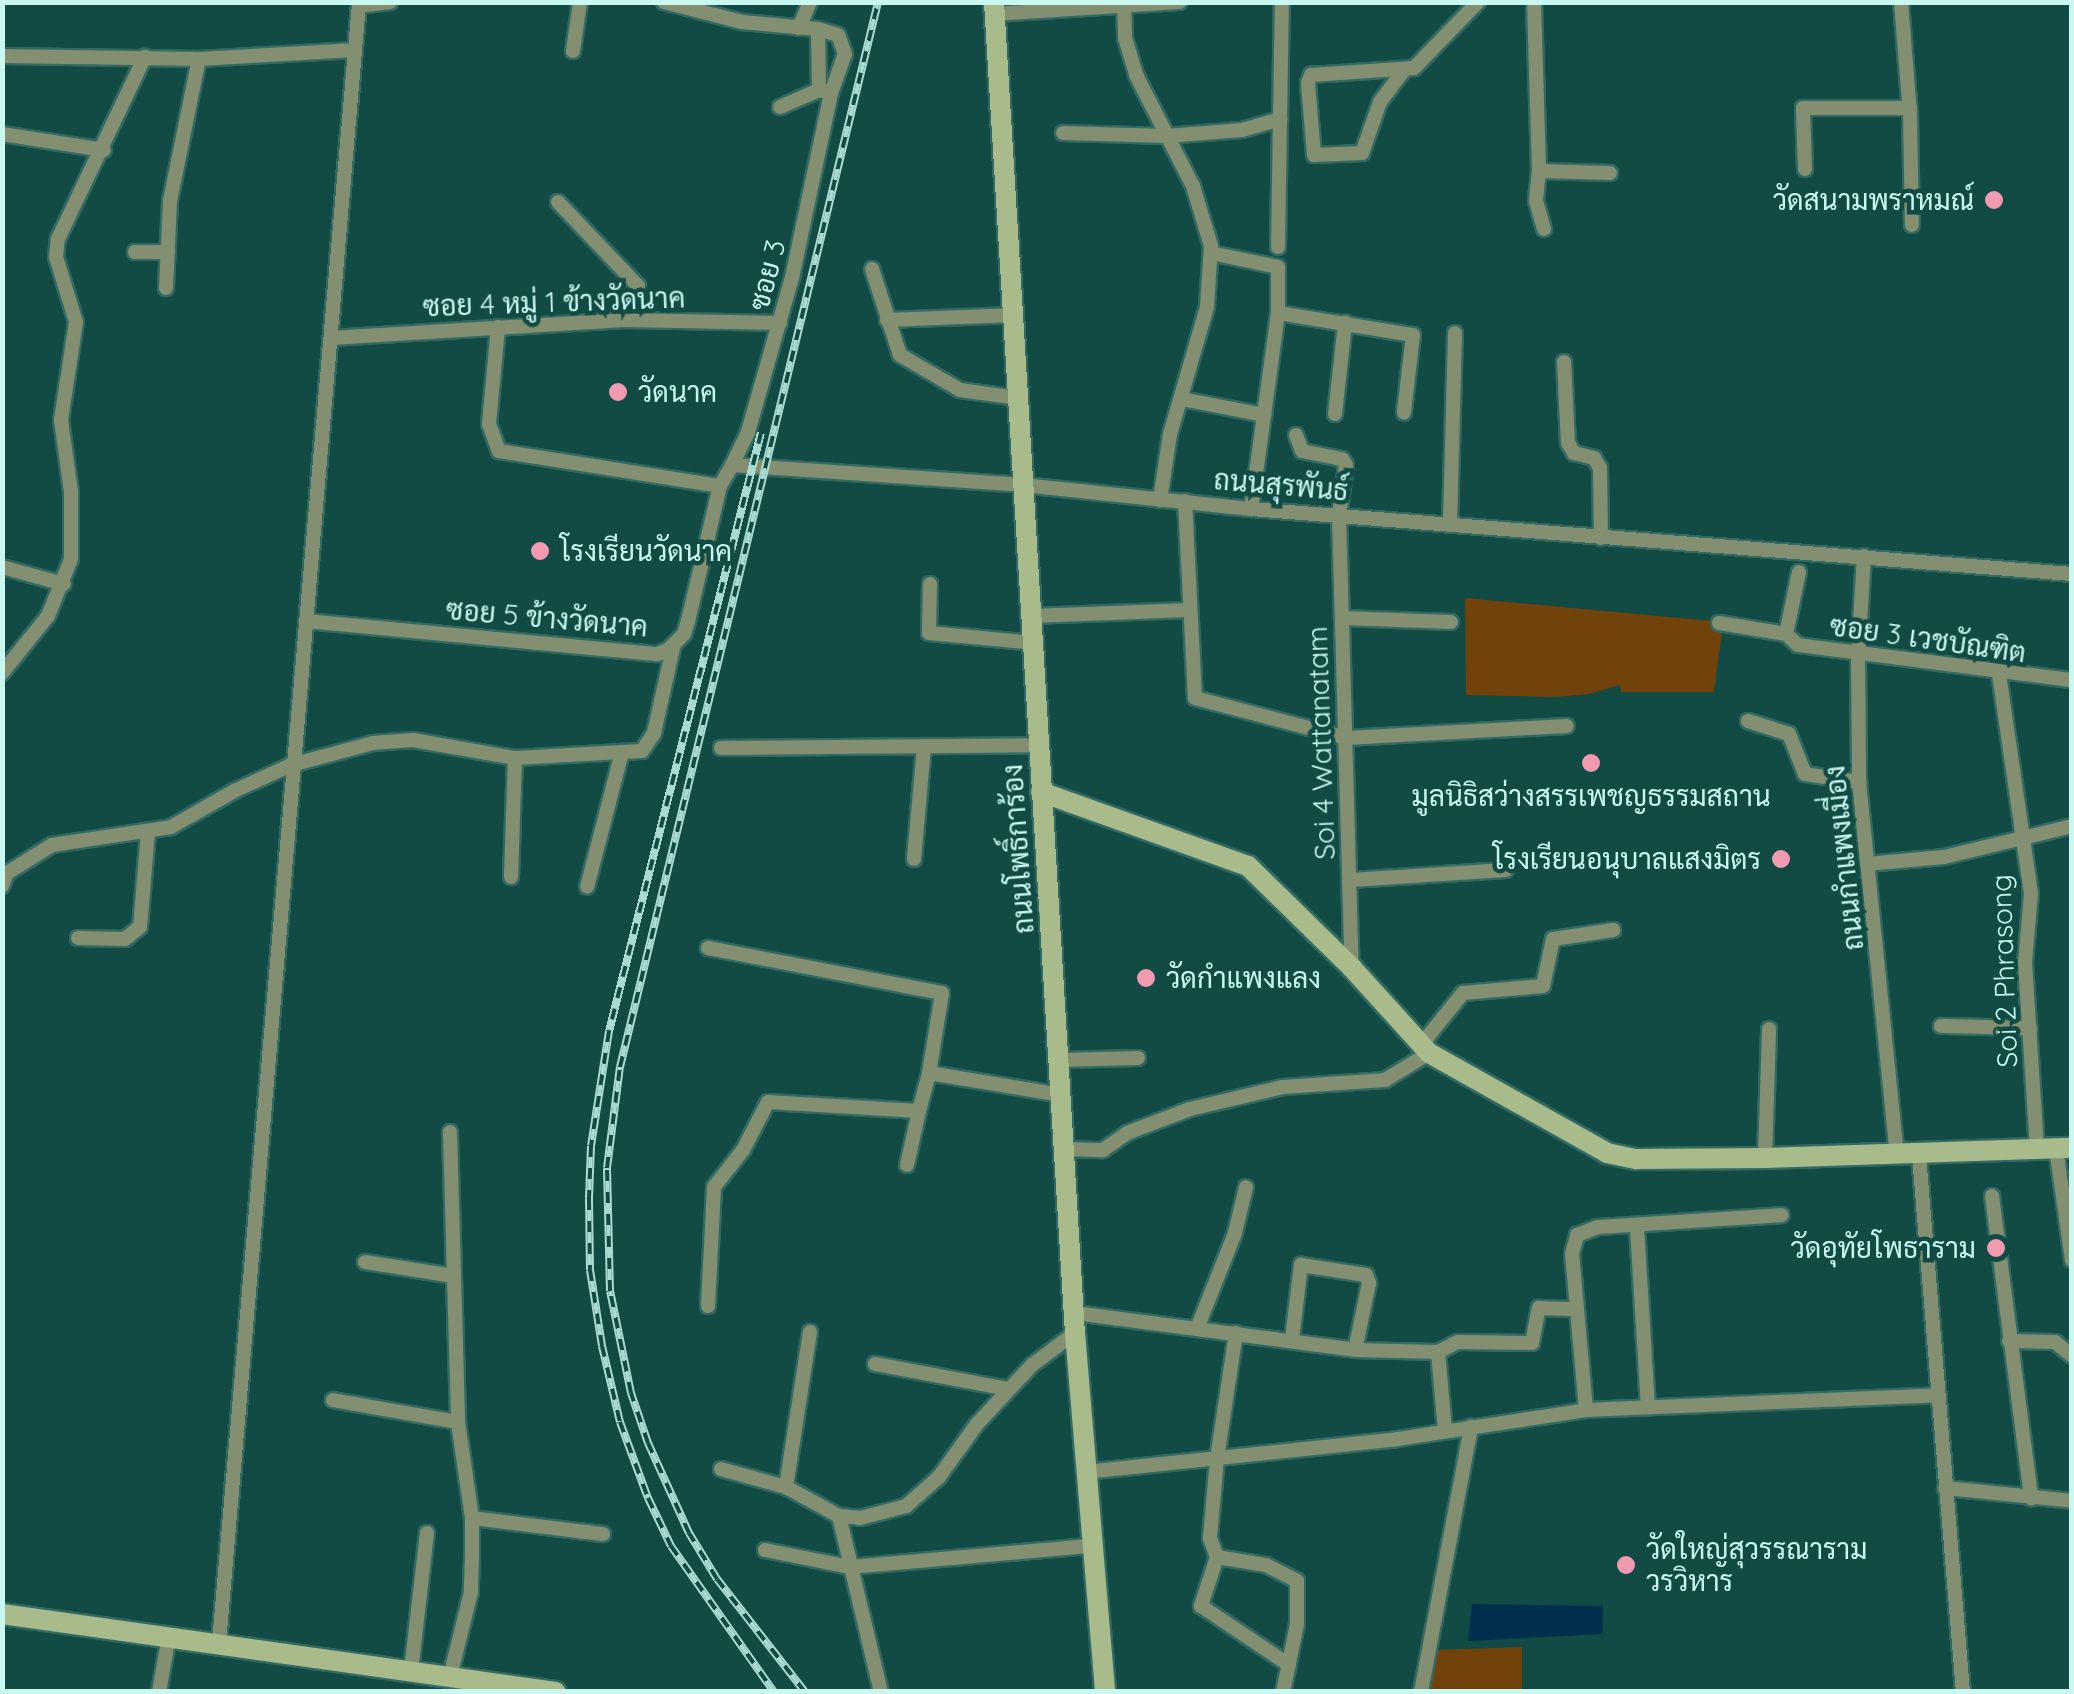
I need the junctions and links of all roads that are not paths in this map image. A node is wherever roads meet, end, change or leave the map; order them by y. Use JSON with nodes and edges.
{"nodes":[{"id":1,"x":390,"y":2,"type":"edge"},
{"id":2,"x":580,"y":2,"type":"edge"},
{"id":3,"x":664,"y":2,"type":"edge"},
{"id":4,"x":810,"y":2,"type":"edge"},
{"id":5,"x":1180,"y":2,"type":"edge"},
{"id":6,"x":1282,"y":2,"type":"edge"},
{"id":7,"x":1478,"y":2,"type":"edge"},
{"id":8,"x":1534,"y":2,"type":"edge"},
{"id":9,"x":1900,"y":2,"type":"edge"},
{"id":10,"x":1166,"y":3,"type":"edge"},
{"id":11,"x":359,"y":4,"type":"edge"},
{"id":12,"x":1124,"y":6,"type":"junction"},
{"id":13,"x":994,"y":8,"type":"edge"},
{"id":14,"x":799,"y":28,"type":"junction"},
{"id":15,"x":818,"y":28,"type":"junction"},
{"id":16,"x":356,"y":50,"type":"junction"},
{"id":17,"x":573,"y":51,"type":"dead end"},
{"id":18,"x":2,"y":56,"type":"edge"},
{"id":19,"x":146,"y":57,"type":"junction"},
{"id":20,"x":199,"y":58,"type":"junction"},
{"id":21,"x":1404,"y":70,"type":"junction"},
{"id":22,"x":825,"y":91,"type":"junction"},
{"id":23,"x":780,"y":107,"type":"dead end"},
{"id":24,"x":1910,"y":108,"type":"junction"},
{"id":25,"x":1280,"y":119,"type":"junction"},
{"id":26,"x":1063,"y":133,"type":"dead end"},
{"id":27,"x":2,"y":134,"type":"edge"},
{"id":28,"x":1167,"y":136,"type":"junction"},
{"id":29,"x":104,"y":150,"type":"junction"},
{"id":30,"x":1805,"y":168,"type":"dead end"},
{"id":31,"x":1539,"y":172,"type":"junction"},
{"id":32,"x":1610,"y":173,"type":"dead end"},
{"id":33,"x":558,"y":202,"type":"dead end"},
{"id":34,"x":1912,"y":226,"type":"dead end"},
{"id":35,"x":1544,"y":229,"type":"dead end"},
{"id":36,"x":1278,"y":247,"type":"dead end"},
{"id":37,"x":135,"y":252,"type":"dead end"},
{"id":38,"x":168,"y":252,"type":"junction"},
{"id":39,"x":1211,"y":254,"type":"junction"},
{"id":40,"x":872,"y":269,"type":"dead end"},
{"id":41,"x":166,"y":288,"type":"dead end"},
{"id":42,"x":1278,"y":312,"type":"junction"},
{"id":43,"x":1014,"y":314,"type":"junction"},
{"id":44,"x":624,"y":320,"type":"junction"},
{"id":45,"x":887,"y":320,"type":"junction"},
{"id":46,"x":780,"y":323,"type":"junction"},
{"id":47,"x":1346,"y":323,"type":"junction"},
{"id":48,"x":498,"y":327,"type":"junction"},
{"id":49,"x":1454,"y":333,"type":"dead end"},
{"id":50,"x":331,"y":338,"type":"junction"},
{"id":51,"x":1564,"y":362,"type":"dead end"},
{"id":52,"x":1018,"y":398,"type":"junction"},
{"id":53,"x":1182,"y":399,"type":"junction"},
{"id":54,"x":1404,"y":412,"type":"dead end"},
{"id":55,"x":1335,"y":414,"type":"dead end"},
{"id":56,"x":1264,"y":415,"type":"junction"},
{"id":57,"x":1296,"y":435,"type":"dead end"},
{"id":58,"x":732,"y":466,"type":"junction"},
{"id":59,"x":1023,"y":485,"type":"junction"},
{"id":60,"x":720,"y":486,"type":"junction"},
{"id":61,"x":1160,"y":500,"type":"junction"},
{"id":62,"x":1184,"y":502,"type":"junction"},
{"id":63,"x":1252,"y":509,"type":"junction"},
{"id":64,"x":1339,"y":516,"type":"junction"},
{"id":65,"x":1450,"y":524,"type":"junction"},
{"id":66,"x":1601,"y":538,"type":"junction"},
{"id":67,"x":1864,"y":556,"type":"junction"},
{"id":68,"x":2,"y":567,"type":"edge"},
{"id":69,"x":1799,"y":572,"type":"dead end"},
{"id":70,"x":2072,"y":574,"type":"edge"},
{"id":71,"x":64,"y":584,"type":"junction"},
{"id":72,"x":930,"y":584,"type":"dead end"},
{"id":73,"x":1190,"y":610,"type":"junction"},
{"id":74,"x":1032,"y":616,"type":"junction"},
{"id":75,"x":1342,"y":618,"type":"junction"},
{"id":76,"x":306,"y":621,"type":"junction"},
{"id":77,"x":1451,"y":622,"type":"dead end"},
{"id":78,"x":1719,"y":623,"type":"dead end"},
{"id":79,"x":1786,"y":634,"type":"junction"},
{"id":80,"x":1034,"y":643,"type":"junction"},
{"id":81,"x":673,"y":648,"type":"junction"},
{"id":82,"x":1858,"y":656,"type":"junction"},
{"id":83,"x":2,"y":673,"type":"edge"},
{"id":84,"x":1999,"y":674,"type":"junction"},
{"id":85,"x":2072,"y":680,"type":"edge"},
{"id":86,"x":1748,"y":721,"type":"dead end"},
{"id":87,"x":1567,"y":726,"type":"dead end"},
{"id":88,"x":1346,"y":738,"type":"junction"},
{"id":89,"x":1040,"y":744,"type":"junction"},
{"id":90,"x":924,"y":747,"type":"junction"},
{"id":91,"x":721,"y":748,"type":"dead end"},
{"id":92,"x":622,"y":752,"type":"junction"},
{"id":93,"x":515,"y":758,"type":"junction"},
{"id":94,"x":294,"y":764,"type":"junction"},
{"id":95,"x":1859,"y":782,"type":"junction"},
{"id":96,"x":1041,"y":792,"type":"junction"},
{"id":97,"x":2072,"y":826,"type":"edge"},
{"id":98,"x":148,"y":832,"type":"junction"},
{"id":99,"x":2020,"y":837,"type":"junction"},
{"id":100,"x":914,"y":859,"type":"dead end"},
{"id":101,"x":1867,"y":864,"type":"junction"},
{"id":102,"x":1506,"y":870,"type":"dead end"},
{"id":103,"x":4,"y":875,"type":"edge"},
{"id":104,"x":512,"y":878,"type":"dead end"},
{"id":105,"x":1350,"y":880,"type":"junction"},
{"id":106,"x":586,"y":888,"type":"dead end"},
{"id":107,"x":1614,"y":930,"type":"dead end"},
{"id":108,"x":78,"y":938,"type":"dead end"},
{"id":109,"x":708,"y":948,"type":"dead end"},
{"id":110,"x":1352,"y":968,"type":"junction"},
{"id":111,"x":1940,"y":1026,"type":"dead end"},
{"id":112,"x":2030,"y":1028,"type":"junction"},
{"id":113,"x":1769,"y":1030,"type":"dead end"},
{"id":114,"x":1425,"y":1049,"type":"junction"},
{"id":115,"x":1138,"y":1058,"type":"dead end"},
{"id":116,"x":1059,"y":1060,"type":"junction"},
{"id":117,"x":929,"y":1073,"type":"junction"},
{"id":118,"x":1062,"y":1095,"type":"junction"},
{"id":119,"x":919,"y":1111,"type":"junction"},
{"id":120,"x":450,"y":1132,"type":"dead end"},
{"id":121,"x":1065,"y":1148,"type":"junction"},
{"id":122,"x":2055,"y":1148,"type":"edge"},
{"id":123,"x":1908,"y":1155,"type":"junction"},
{"id":124,"x":1765,"y":1158,"type":"junction"},
{"id":125,"x":907,"y":1166,"type":"dead end"},
{"id":126,"x":1246,"y":1187,"type":"dead end"},
{"id":127,"x":1992,"y":1196,"type":"dead end"},
{"id":128,"x":1782,"y":1215,"type":"dead end"},
{"id":129,"x":1636,"y":1228,"type":"junction"},
{"id":130,"x":2072,"y":1260,"type":"edge"},
{"id":131,"x":364,"y":1262,"type":"dead end"},
{"id":132,"x":453,"y":1276,"type":"junction"},
{"id":133,"x":708,"y":1306,"type":"dead end"},
{"id":134,"x":1576,"y":1309,"type":"junction"},
{"id":135,"x":1075,"y":1323,"type":"junction"},
{"id":136,"x":1198,"y":1326,"type":"junction"},
{"id":137,"x":810,"y":1332,"type":"dead end"},
{"id":138,"x":1236,"y":1332,"type":"junction"},
{"id":139,"x":1292,"y":1339,"type":"junction"},
{"id":140,"x":2009,"y":1341,"type":"junction"},
{"id":141,"x":1355,"y":1350,"type":"junction"},
{"id":142,"x":1438,"y":1352,"type":"junction"},
{"id":143,"x":2072,"y":1356,"type":"edge"},
{"id":144,"x":875,"y":1364,"type":"dead end"},
{"id":145,"x":1009,"y":1389,"type":"junction"},
{"id":146,"x":1938,"y":1395,"type":"junction"},
{"id":147,"x":333,"y":1400,"type":"dead end"},
{"id":148,"x":1648,"y":1406,"type":"junction"},
{"id":149,"x":1586,"y":1410,"type":"junction"},
{"id":150,"x":458,"y":1422,"type":"junction"},
{"id":151,"x":1471,"y":1427,"type":"junction"},
{"id":152,"x":1445,"y":1430,"type":"junction"},
{"id":153,"x":1217,"y":1458,"type":"junction"},
{"id":154,"x":722,"y":1469,"type":"dead end"},
{"id":155,"x":1085,"y":1472,"type":"junction"},
{"id":156,"x":786,"y":1487,"type":"junction"},
{"id":157,"x":1945,"y":1488,"type":"junction"},
{"id":158,"x":2031,"y":1498,"type":"junction"},
{"id":159,"x":2072,"y":1502,"type":"edge"},
{"id":160,"x":839,"y":1516,"type":"junction"},
{"id":161,"x":472,"y":1518,"type":"junction"},
{"id":162,"x":428,"y":1532,"type":"dead end"},
{"id":163,"x":603,"y":1534,"type":"dead end"},
{"id":164,"x":1092,"y":1546,"type":"junction"},
{"id":165,"x":765,"y":1550,"type":"dead end"},
{"id":166,"x":1217,"y":1557,"type":"junction"},
{"id":167,"x":850,"y":1567,"type":"junction"},
{"id":168,"x":2,"y":1614,"type":"edge"},
{"id":169,"x":169,"y":1636,"type":"junction"},
{"id":170,"x":218,"y":1643,"type":"junction"},
{"id":171,"x":1289,"y":1665,"type":"junction"},
{"id":172,"x":411,"y":1671,"type":"junction"},
{"id":173,"x":450,"y":1677,"type":"junction"},
{"id":174,"x":159,"y":1692,"type":"edge"},
{"id":175,"x":556,"y":1692,"type":"edge"},
{"id":176,"x":881,"y":1692,"type":"edge"},
{"id":177,"x":1105,"y":1692,"type":"edge"},
{"id":178,"x":1283,"y":1692,"type":"edge"},
{"id":179,"x":1422,"y":1692,"type":"edge"},
{"id":180,"x":1964,"y":1692,"type":"edge"}],
"edges":[{"from":1,"to":11,"type":"street"},
{"from":2,"to":17,"type":"street"},
{"from":3,"to":14,"type":"street"},
{"from":4,"to":14,"type":"street"},
{"from":5,"to":10,"type":"street"},
{"from":6,"to":25,"type":"street"},
{"from":7,"to":21,"type":"street"},
{"from":8,"to":31,"type":"street"},
{"from":9,"to":24,"type":"street"},
{"from":10,"to":12,"type":"street"},
{"from":11,"to":16,"type":"street"},
{"from":12,"to":13,"type":"street"},
{"from":12,"to":28,"type":"street"},
{"from":13,"to":43,"type":"street","name":"ถนนโพธิ์การ้อง"},
{"from":14,"to":15,"type":"street"},
{"from":15,"to":22,"type":"street","name":"ซอย 3"},
{"from":15,"to":22,"type":"street","name":"ซอย 3"},
{"from":16,"to":20,"type":"street"},
{"from":16,"to":50,"type":"street"},
{"from":18,"to":19,"type":"street"},
{"from":19,"to":20,"type":"street"},
{"from":19,"to":29,"type":"street"},
{"from":20,"to":38,"type":"street"},
{"from":21,"to":21,"type":"street"},
{"from":22,"to":23,"type":"street"},
{"from":22,"to":46,"type":"street","name":"ซอย 3"},
{"from":24,"to":30,"type":"street"},
{"from":24,"to":34,"type":"street"},
{"from":25,"to":28,"type":"street"},
{"from":25,"to":36,"type":"street"},
{"from":26,"to":28,"type":"street"},
{"from":27,"to":29,"type":"street"},
{"from":28,"to":39,"type":"street"},
{"from":29,"to":71,"type":"street"},
{"from":31,"to":32,"type":"street"},
{"from":31,"to":35,"type":"street"},
{"from":33,"to":44,"type":"street"},
{"from":37,"to":38,"type":"street"},
{"from":38,"to":41,"type":"street"},
{"from":39,"to":42,"type":"street"},
{"from":39,"to":53,"type":"street"},
{"from":40,"to":45,"type":"street"},
{"from":42,"to":47,"type":"street"},
{"from":42,"to":56,"type":"street"},
{"from":43,"to":45,"type":"street"},
{"from":43,"to":52,"type":"street","name":"ถนนโพธิ์การ้อง"},
{"from":44,"to":46,"type":"street","name":"ซอย 4 หมู่ 1 ข้างวัดนาค"},
{"from":44,"to":48,"type":"street","name":"ซอย 4 หมู่ 1 ข้างวัดนาค"},
{"from":45,"to":52,"type":"street"},
{"from":46,"to":58,"type":"street","name":"ซอย 3"},
{"from":47,"to":54,"type":"street"},
{"from":47,"to":55,"type":"street"},
{"from":48,"to":50,"type":"street","name":"ซอย 4 หมู่ 1 ข้างวัดนาค"},
{"from":48,"to":60,"type":"street"},
{"from":49,"to":65,"type":"street"},
{"from":50,"to":76,"type":"street"},
{"from":51,"to":66,"type":"street"},
{"from":52,"to":59,"type":"street","name":"ถนนโพธิ์การ้อง"},
{"from":53,"to":56,"type":"street"},
{"from":53,"to":61,"type":"street"},
{"from":56,"to":63,"type":"street"},
{"from":57,"to":64,"type":"street","name":"Soi 4 Wattanatam"},
{"from":58,"to":59,"type":"street","name":"ถนนสุรพันธ์"},
{"from":58,"to":60,"type":"street"},
{"from":59,"to":61,"type":"street","name":"ถนนสุรพันธ์"},
{"from":59,"to":74,"type":"street","name":"ถนนโพธิ์การ้อง"},
{"from":60,"to":81,"type":"street","name":"ซอย 5 ข้างวัดนาค"},
{"from":61,"to":62,"type":"street","name":"ถนนสุรพันธ์"},
{"from":62,"to":63,"type":"street","name":"ถนนสุรพันธ์"},
{"from":62,"to":73,"type":"street"},
{"from":63,"to":64,"type":"street","name":"ถนนสุรพันธ์"},
{"from":64,"to":65,"type":"street","name":"ถนนสุรพันธ์"},
{"from":64,"to":75,"type":"street","name":"Soi 4 Wattanatam"},
{"from":65,"to":66,"type":"street","name":"ถนนสุรพันธ์"},
{"from":66,"to":67,"type":"street","name":"ถนนสุรพันธ์"},
{"from":67,"to":70,"type":"street","name":"ถนนสุรพันธ์"},
{"from":67,"to":82,"type":"street","name":"ถนนกำแพงเมี่อง"},
{"from":68,"to":71,"type":"street"},
{"from":69,"to":79,"type":"street","name":"ซอย 3 เวชบัณฑิต"},
{"from":71,"to":83,"type":"street"},
{"from":72,"to":80,"type":"street"},
{"from":73,"to":74,"type":"street"},
{"from":73,"to":88,"type":"street"},
{"from":74,"to":80,"type":"street","name":"ถนนโพธิ์การ้อง"},
{"from":75,"to":77,"type":"street"},
{"from":75,"to":88,"type":"street","name":"Soi 4 Wattanatam"},
{"from":76,"to":81,"type":"street","name":"ซอย 5 ข้างวัดนาค"},
{"from":76,"to":94,"type":"street"},
{"from":78,"to":79,"type":"street"},
{"from":79,"to":82,"type":"street","name":"ซอย 3 เวชบัณฑิต"},
{"from":80,"to":89,"type":"street","name":"ถนนโพธิ์การ้อง"},
{"from":81,"to":92,"type":"street"},
{"from":82,"to":84,"type":"street","name":"ซอย 3 เวชบัณฑิต"},
{"from":82,"to":95,"type":"street","name":"ถนนกำแพงเมี่อง"},
{"from":84,"to":85,"type":"street","name":"ซอย 3 เวชบัณฑิต"},
{"from":84,"to":99,"type":"street","name":"Soi 2 Phrasong"},
{"from":86,"to":95,"type":"street"},
{"from":87,"to":88,"type":"street"},
{"from":88,"to":105,"type":"street","name":"Soi 4 Wattanatam"},
{"from":89,"to":90,"type":"street"},
{"from":89,"to":96,"type":"street","name":"ถนนโพธิ์การ้อง"},
{"from":90,"to":91,"type":"street"},
{"from":90,"to":100,"type":"street"},
{"from":92,"to":93,"type":"street"},
{"from":92,"to":106,"type":"street"},
{"from":93,"to":94,"type":"street"},
{"from":93,"to":104,"type":"street"},
{"from":94,"to":98,"type":"street"},
{"from":94,"to":170,"type":"street"},
{"from":95,"to":101,"type":"street","name":"ถนนกำแพงเมี่อง"},
{"from":96,"to":110,"type":"street"},
{"from":96,"to":116,"type":"street","name":"ถนนโพธิ์การ้อง"},
{"from":97,"to":99,"type":"street"},
{"from":98,"to":103,"type":"street"},
{"from":98,"to":108,"type":"street"},
{"from":99,"to":101,"type":"street"},
{"from":99,"to":112,"type":"street","name":"Soi 2 Phrasong"},
{"from":101,"to":123,"type":"street","name":"ถนนกำแพงเมี่อง"},
{"from":102,"to":105,"type":"street"},
{"from":105,"to":110,"type":"street","name":"Soi 4 Wattanatam"},
{"from":107,"to":114,"type":"street"},
{"from":109,"to":117,"type":"street"},
{"from":110,"to":114,"type":"street"},
{"from":111,"to":112,"type":"street"},
{"from":112,"to":122,"type":"street","name":"Soi 2 Phrasong"},
{"from":113,"to":124,"type":"street"},
{"from":114,"to":121,"type":"street"},
{"from":114,"to":124,"type":"street"},
{"from":115,"to":116,"type":"street"},
{"from":116,"to":118,"type":"street","name":"ถนนโพธิ์การ้อง"},
{"from":117,"to":118,"type":"street"},
{"from":117,"to":119,"type":"street"},
{"from":118,"to":121,"type":"street","name":"ถนนโพธิ์การ้อง"},
{"from":119,"to":125,"type":"street"},
{"from":119,"to":133,"type":"street"},
{"from":120,"to":132,"type":"street"},
{"from":121,"to":135,"type":"street","name":"ถนนโพธิ์การ้อง"},
{"from":122,"to":123,"type":"street"},
{"from":122,"to":130,"type":"street","name":"Soi 2 Phrasong"},
{"from":123,"to":124,"type":"street"},
{"from":123,"to":146,"type":"street","name":"ถนนกำแพงเมี่อง"},
{"from":126,"to":136,"type":"street"},
{"from":127,"to":140,"type":"street"},
{"from":128,"to":129,"type":"street"},
{"from":129,"to":134,"type":"street"},
{"from":129,"to":148,"type":"street"},
{"from":131,"to":132,"type":"street"},
{"from":132,"to":150,"type":"street"},
{"from":134,"to":142,"type":"street"},
{"from":134,"to":149,"type":"street"},
{"from":135,"to":136,"type":"street"},
{"from":135,"to":145,"type":"street"},
{"from":135,"to":155,"type":"street","name":"ถนนโพธิ์การ้อง"},
{"from":136,"to":138,"type":"street"},
{"from":137,"to":156,"type":"street"},
{"from":138,"to":139,"type":"street"},
{"from":138,"to":153,"type":"street"},
{"from":139,"to":141,"type":"street"},
{"from":139,"to":141,"type":"street"},
{"from":140,"to":143,"type":"street"},
{"from":140,"to":158,"type":"street"},
{"from":141,"to":142,"type":"street"},
{"from":142,"to":152,"type":"street"},
{"from":144,"to":145,"type":"street"},
{"from":145,"to":160,"type":"street"},
{"from":146,"to":148,"type":"street"},
{"from":146,"to":157,"type":"street","name":"ถนนกำแพงเมี่อง"},
{"from":147,"to":150,"type":"street"},
{"from":148,"to":149,"type":"street"},
{"from":149,"to":151,"type":"street"},
{"from":150,"to":161,"type":"street"},
{"from":151,"to":152,"type":"street"},
{"from":151,"to":179,"type":"street"},
{"from":152,"to":153,"type":"street"},
{"from":153,"to":155,"type":"street"},
{"from":153,"to":166,"type":"street"},
{"from":154,"to":156,"type":"street"},
{"from":155,"to":164,"type":"street","name":"ถนนโพธิ์การ้อง"},
{"from":156,"to":160,"type":"street"},
{"from":157,"to":158,"type":"street"},
{"from":157,"to":180,"type":"street","name":"ถนนกำแพงเมี่อง"},
{"from":158,"to":159,"type":"street"},
{"from":160,"to":167,"type":"street"},
{"from":161,"to":163,"type":"street"},
{"from":161,"to":173,"type":"street"},
{"from":162,"to":172,"type":"street"},
{"from":164,"to":167,"type":"street"},
{"from":164,"to":177,"type":"street","name":"ถนนโพธิ์การ้อง"},
{"from":165,"to":167,"type":"street"},
{"from":166,"to":171,"type":"street"},
{"from":166,"to":171,"type":"street"},
{"from":167,"to":176,"type":"street"},
{"from":168,"to":169,"type":"street"},
{"from":169,"to":170,"type":"street"},
{"from":169,"to":174,"type":"street"},
{"from":170,"to":172,"type":"street"},
{"from":171,"to":178,"type":"street"},
{"from":172,"to":173,"type":"street"},
{"from":173,"to":175,"type":"street"}]}
